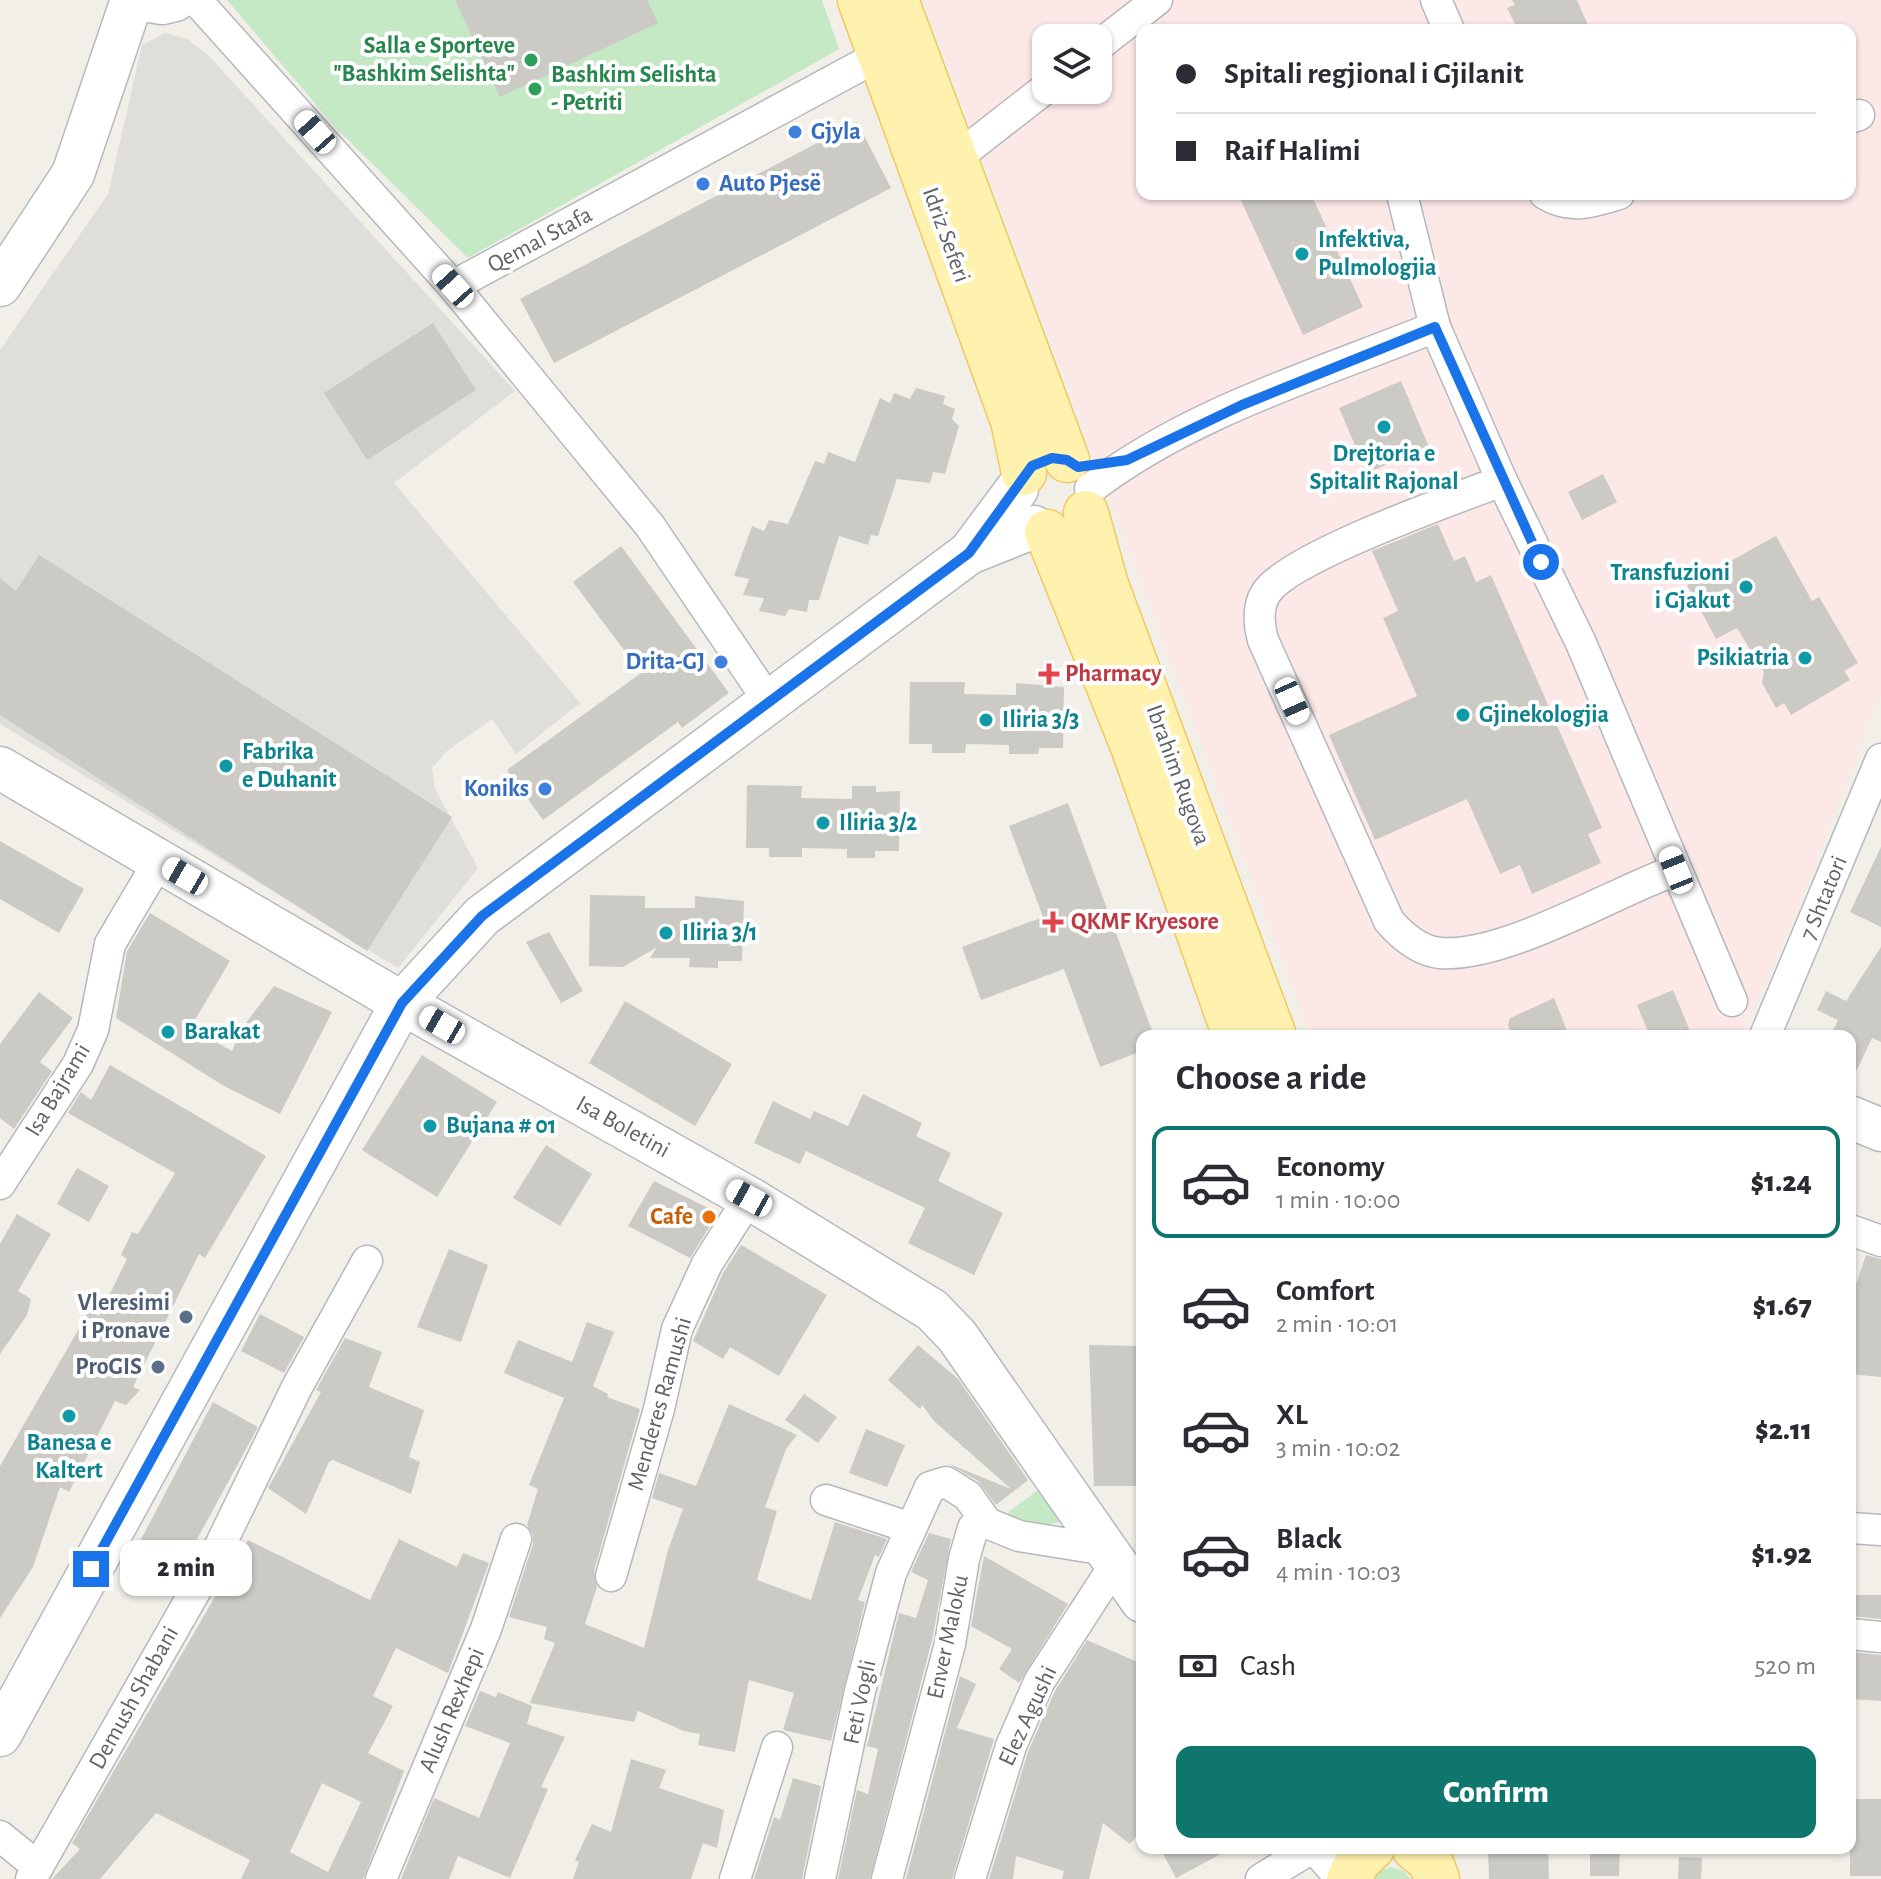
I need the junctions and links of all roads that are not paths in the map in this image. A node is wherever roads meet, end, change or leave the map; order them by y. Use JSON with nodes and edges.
{"nodes":[{"id":1,"x":132,"y":0,"type":"edge"},
{"id":2,"x":144,"y":0,"type":"edge"},
{"id":3,"x":175,"y":0,"type":"edge"},
{"id":4,"x":196,"y":0,"type":"edge"},
{"id":5,"x":860,"y":0,"type":"edge"},
{"id":6,"x":896,"y":0,"type":"edge"},
{"id":7,"x":1157,"y":0,"type":"edge"},
{"id":8,"x":1436,"y":0,"type":"edge"},
{"id":9,"x":1446,"y":24,"type":"edge"},
{"id":10,"x":1112,"y":35,"type":"edge"},
{"id":11,"x":880,"y":55,"type":"junction"},
{"id":12,"x":1032,"y":99,"type":"edge"},
{"id":13,"x":955,"y":159,"type":"junction"},
{"id":14,"x":1403,"y":200,"type":"edge"},
{"id":15,"x":1560,"y":200,"type":"edge"},
{"id":16,"x":1600,"y":200,"type":"edge"},
{"id":17,"x":0,"y":285,"type":"edge"},
{"id":18,"x":453,"y":286,"type":"junction"},
{"id":19,"x":1435,"y":327,"type":"junction"},
{"id":20,"x":1502,"y":481,"type":"junction"},
{"id":21,"x":1055,"y":494,"type":"junction"},
{"id":22,"x":770,"y":703,"type":"junction"},
{"id":23,"x":1881,"y":761,"type":"edge"},
{"id":24,"x":0,"y":768,"type":"edge"},
{"id":25,"x":159,"y":861,"type":"junction"},
{"id":26,"x":1676,"y":870,"type":"junction"},
{"id":27,"x":1732,"y":1001,"type":"dead end"},
{"id":28,"x":402,"y":1003,"type":"junction"},
{"id":29,"x":1233,"y":1030,"type":"edge"},
{"id":30,"x":1272,"y":1030,"type":"edge"},
{"id":31,"x":1768,"y":1030,"type":"edge"},
{"id":32,"x":1856,"y":1120,"type":"edge"},
{"id":33,"x":1881,"y":1130,"type":"edge"},
{"id":34,"x":3,"y":1171,"type":"edge"},
{"id":35,"x":749,"y":1198,"type":"junction"},
{"id":36,"x":1856,"y":1232,"type":"edge"},
{"id":37,"x":1881,"y":1241,"type":"edge"},
{"id":38,"x":367,"y":1261,"type":"dead end"},
{"id":39,"x":826,"y":1500,"type":"dead end"},
{"id":40,"x":987,"y":1523,"type":"junction"},
{"id":41,"x":911,"y":1528,"type":"junction"},
{"id":42,"x":1856,"y":1528,"type":"edge"},
{"id":43,"x":1881,"y":1530,"type":"edge"},
{"id":44,"x":516,"y":1539,"type":"dead end"},
{"id":45,"x":1123,"y":1574,"type":"edge"},
{"id":46,"x":611,"y":1576,"type":"dead end"},
{"id":47,"x":1856,"y":1635,"type":"edge"},
{"id":48,"x":1881,"y":1637,"type":"edge"},
{"id":49,"x":0,"y":1735,"type":"edge"},
{"id":50,"x":777,"y":1747,"type":"dead end"},
{"id":51,"x":0,"y":1836,"type":"edge"},
{"id":52,"x":1302,"y":1854,"type":"edge"},
{"id":53,"x":35,"y":1873,"type":"edge"},
{"id":54,"x":381,"y":1879,"type":"edge"},
{"id":55,"x":735,"y":1879,"type":"edge"},
{"id":56,"x":820,"y":1879,"type":"edge"},
{"id":57,"x":887,"y":1879,"type":"edge"},
{"id":58,"x":970,"y":1879,"type":"edge"},
{"id":59,"x":1261,"y":1879,"type":"edge"}],
"edges":[{"from":1,"to":17,"type":"street"},
{"from":2,"to":3,"type":"street"},
{"from":4,"to":18,"type":"street"},
{"from":5,"to":11,"type":"main road","name":"Idriz Seferi"},
{"from":6,"to":13,"type":"main road","name":"Idriz Seferi"},
{"from":7,"to":10,"type":"street"},
{"from":8,"to":9,"type":"street"},
{"from":11,"to":18,"type":"street","name":"Qemal Stafa"},
{"from":11,"to":21,"type":"main road","name":"Idriz Seferi"},
{"from":12,"to":13,"type":"street"},
{"from":13,"to":21,"type":"main road","name":"Idriz Seferi"},
{"from":14,"to":19,"type":"street"},
{"from":15,"to":16,"type":"street"},
{"from":18,"to":22,"type":"street"},
{"from":19,"to":20,"type":"street"},
{"from":19,"to":21,"type":"street"},
{"from":20,"to":26,"type":"street"},
{"from":20,"to":26,"type":"street"},
{"from":21,"to":22,"type":"street"},
{"from":21,"to":29,"type":"main road","name":"Ibrahim Rugova"},
{"from":21,"to":30,"type":"main road","name":"Ibrahim Rugova"},
{"from":22,"to":28,"type":"street"},
{"from":23,"to":31,"type":"street","name":"7 Shtatori"},
{"from":24,"to":25,"type":"street","name":"Isa Boletini"},
{"from":25,"to":28,"type":"street","name":"Isa Boletini"},
{"from":25,"to":34,"type":"street","name":"Isa Bajrami"},
{"from":26,"to":27,"type":"street"},
{"from":28,"to":35,"type":"street","name":"Isa Boletini"},
{"from":28,"to":49,"type":"street"},
{"from":32,"to":33,"type":"street"},
{"from":35,"to":45,"type":"street","name":"Isa Boletini"},
{"from":35,"to":46,"type":"street","name":"Menderes Ramushi"},
{"from":36,"to":37,"type":"street"},
{"from":38,"to":53,"type":"street","name":"Demush Shabani"},
{"from":39,"to":41,"type":"street"},
{"from":40,"to":41,"type":"street","name":"Feti Vogli"},
{"from":40,"to":45,"type":"street"},
{"from":40,"to":57,"type":"street","name":"Enver Maloku"},
{"from":41,"to":56,"type":"street","name":"Feti Vogli"},
{"from":42,"to":43,"type":"street"},
{"from":44,"to":54,"type":"street","name":"Alush Rexhepi"},
{"from":45,"to":58,"type":"street","name":"Elez Agushi"},
{"from":47,"to":48,"type":"street"},
{"from":50,"to":55,"type":"street"},
{"from":51,"to":53,"type":"street"},
{"from":52,"to":59,"type":"street"}]}
